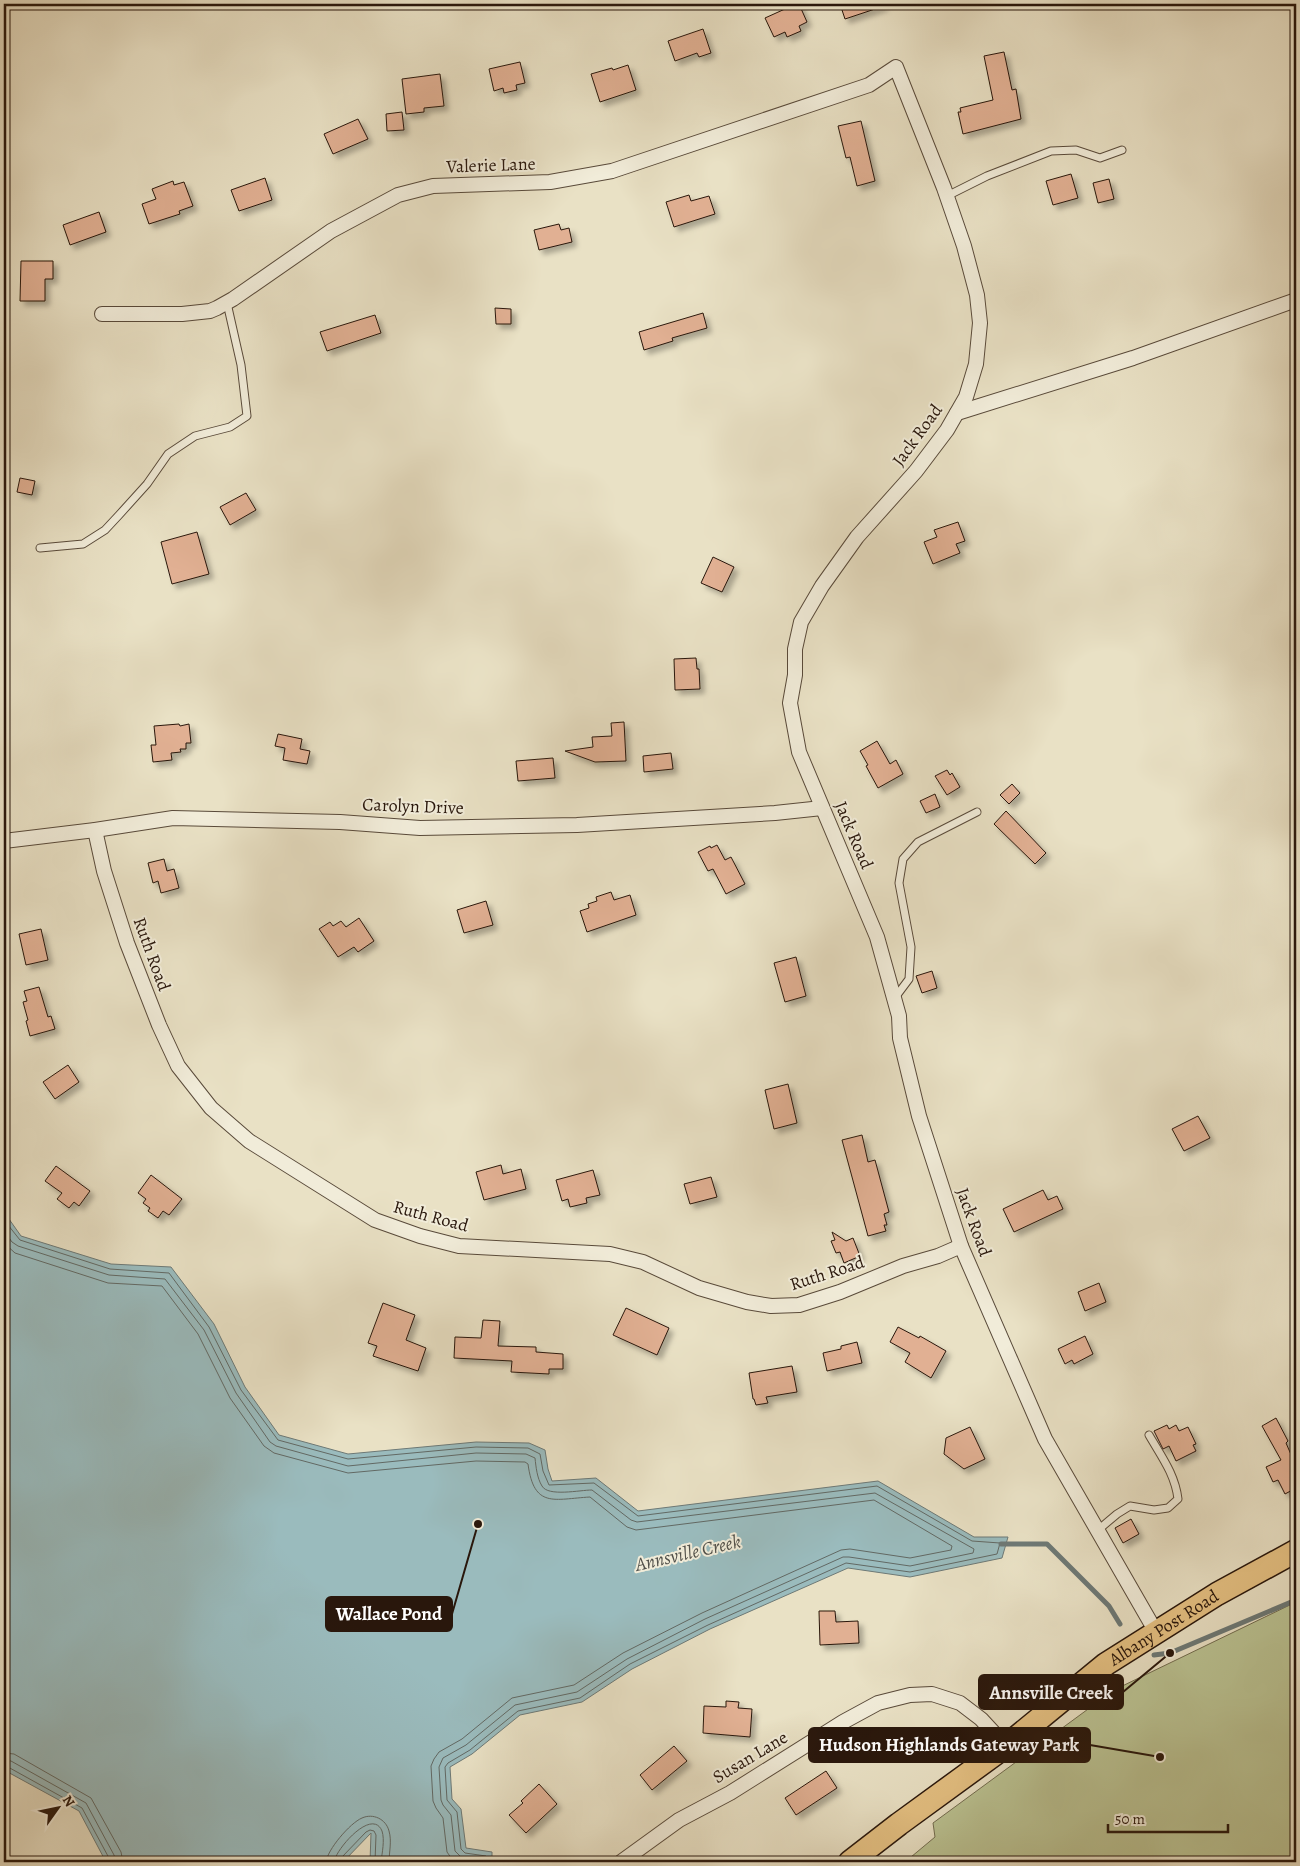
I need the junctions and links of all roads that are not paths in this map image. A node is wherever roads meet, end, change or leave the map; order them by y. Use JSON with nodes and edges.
{"nodes":[{"id":1,"x":896,"y":67,"type":"joint"},
{"id":2,"x":1122,"y":150,"type":"dead end"},
{"id":3,"x":947,"y":196,"type":"junction"},
{"id":4,"x":1296,"y":300,"type":"edge"},
{"id":5,"x":227,"y":303,"type":"junction"},
{"id":6,"x":102,"y":314,"type":"dead end"},
{"id":7,"x":956,"y":413,"type":"junction"},
{"id":8,"x":40,"y":548,"type":"dead end"},
{"id":9,"x":822,"y":808,"type":"junction"},
{"id":10,"x":977,"y":812,"type":"dead end"},
{"id":11,"x":95,"y":830,"type":"junction"},
{"id":12,"x":4,"y":841,"type":"edge"},
{"id":13,"x":894,"y":1000,"type":"junction"},
{"id":14,"x":961,"y":1246,"type":"junction"},
{"id":15,"x":1149,"y":1435,"type":"dead end"},
{"id":16,"x":1098,"y":1530,"type":"junction"},
{"id":17,"x":1296,"y":1551,"type":"edge"},
{"id":18,"x":1156,"y":1632,"type":"junction"},
{"id":19,"x":1006,"y":1746,"type":"junction"},
{"id":20,"x":621,"y":1862,"type":"edge"},
{"id":21,"x":850,"y":1862,"type":"edge"}],
"edges":[{"from":1,"to":3,"type":"street","name":"Jack Road"},
{"from":1,"to":5,"type":"street","name":"Valerie Lane"},
{"from":2,"to":3,"type":"lane"},
{"from":3,"to":7,"type":"street","name":"Jack Road"},
{"from":4,"to":7,"type":"street"},
{"from":5,"to":6,"type":"street","name":"Valerie Lane"},
{"from":5,"to":8,"type":"lane"},
{"from":7,"to":9,"type":"street","name":"Jack Road"},
{"from":9,"to":11,"type":"street","name":"Carolyn Drive"},
{"from":9,"to":13,"type":"street","name":"Jack Road"},
{"from":10,"to":13,"type":"lane"},
{"from":11,"to":12,"type":"street","name":"Carolyn Drive"},
{"from":11,"to":14,"type":"street","name":"Ruth Road"},
{"from":13,"to":14,"type":"street","name":"Jack Road"},
{"from":14,"to":16,"type":"street","name":"Jack Road"},
{"from":15,"to":16,"type":"lane"},
{"from":16,"to":18,"type":"street","name":"Jack Road"},
{"from":17,"to":18,"type":"highway","name":"Albany Post Road"},
{"from":18,"to":19,"type":"highway","name":"Albany Post Road"},
{"from":19,"to":20,"type":"street","name":"Susan Lane"},
{"from":19,"to":21,"type":"highway","name":"Albany Post Road"}]}
